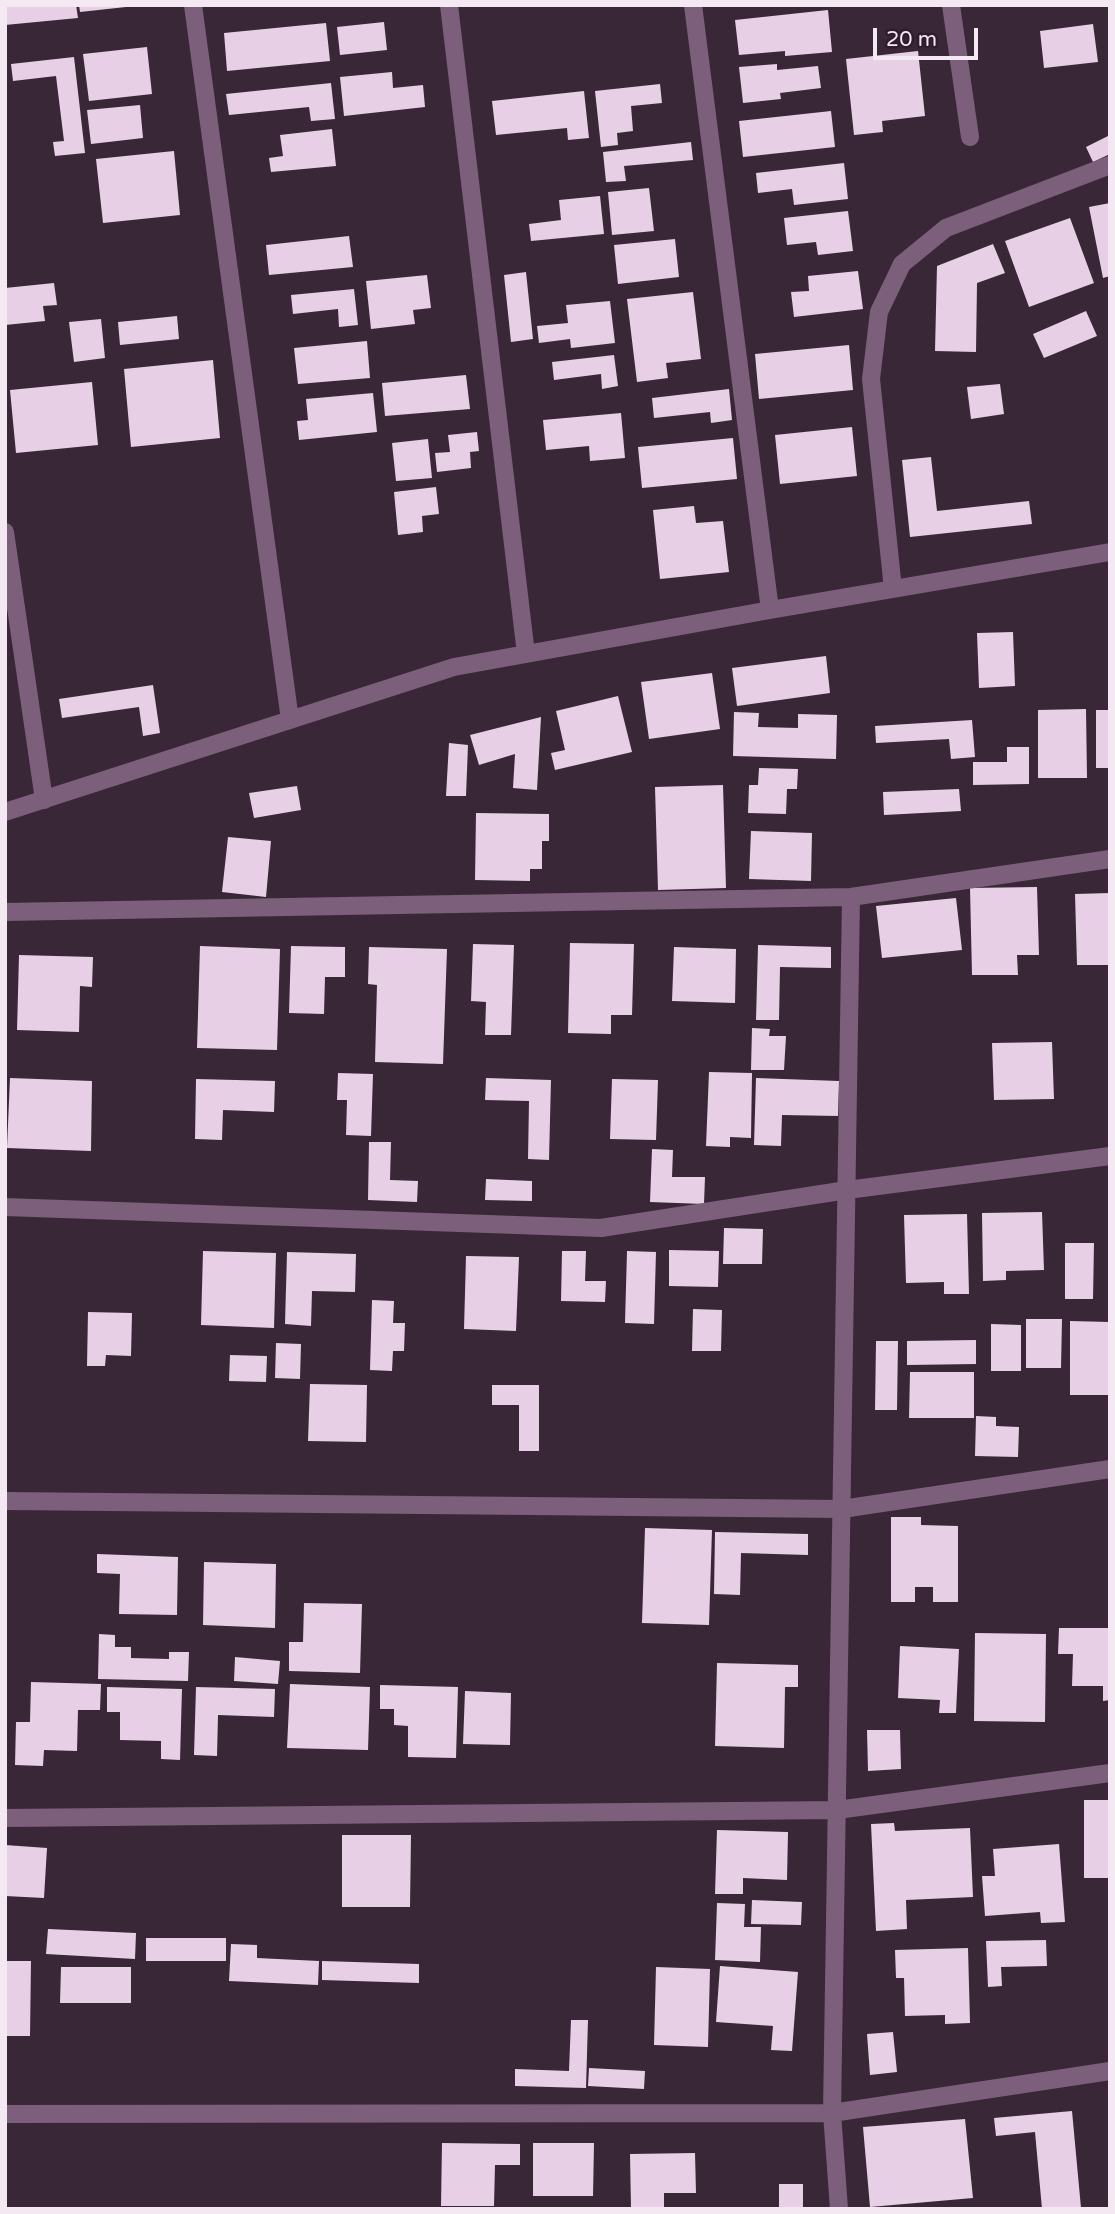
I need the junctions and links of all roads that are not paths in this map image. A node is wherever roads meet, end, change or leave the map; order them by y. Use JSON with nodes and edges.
{"nodes":[{"id":1,"x":193,"y":5,"type":"edge"},
{"id":2,"x":449,"y":5,"type":"edge"},
{"id":3,"x":693,"y":5,"type":"edge"},
{"id":4,"x":951,"y":5,"type":"edge"},
{"id":5,"x":970,"y":137,"type":"dead end"},
{"id":6,"x":1110,"y":165,"type":"edge"},
{"id":7,"x":5,"y":531,"type":"edge"},
{"id":8,"x":1110,"y":552,"type":"edge"},
{"id":9,"x":893,"y":589,"type":"junction"},
{"id":10,"x":770,"y":610,"type":"junction"},
{"id":11,"x":526,"y":654,"type":"junction"},
{"id":12,"x":290,"y":720,"type":"junction"},
{"id":13,"x":44,"y":800,"type":"junction"},
{"id":14,"x":5,"y":812,"type":"edge"},
{"id":15,"x":1110,"y":859,"type":"edge"},
{"id":16,"x":851,"y":897,"type":"junction"},
{"id":17,"x":5,"y":912,"type":"edge"},
{"id":18,"x":1110,"y":1156,"type":"edge"},
{"id":19,"x":847,"y":1190,"type":"junction"},
{"id":20,"x":5,"y":1207,"type":"edge"},
{"id":21,"x":1110,"y":1469,"type":"edge"},
{"id":22,"x":5,"y":1501,"type":"edge"},
{"id":23,"x":842,"y":1509,"type":"junction"},
{"id":24,"x":1110,"y":1773,"type":"edge"},
{"id":25,"x":837,"y":1810,"type":"junction"},
{"id":26,"x":5,"y":1818,"type":"edge"},
{"id":27,"x":1110,"y":2071,"type":"edge"},
{"id":28,"x":832,"y":2113,"type":"junction"},
{"id":29,"x":5,"y":2114,"type":"edge"},
{"id":30,"x":839,"y":2209,"type":"edge"}],
"edges":[{"from":1,"to":12,"type":"street"},
{"from":2,"to":11,"type":"street"},
{"from":3,"to":10,"type":"street"},
{"from":4,"to":5,"type":"street"},
{"from":6,"to":9,"type":"street"},
{"from":7,"to":13,"type":"street"},
{"from":8,"to":9,"type":"street"},
{"from":9,"to":10,"type":"street"},
{"from":10,"to":11,"type":"street"},
{"from":11,"to":12,"type":"street"},
{"from":12,"to":13,"type":"street"},
{"from":13,"to":14,"type":"street"},
{"from":15,"to":16,"type":"street"},
{"from":16,"to":17,"type":"street"},
{"from":16,"to":19,"type":"street"},
{"from":18,"to":19,"type":"street"},
{"from":19,"to":20,"type":"street"},
{"from":19,"to":23,"type":"street"},
{"from":21,"to":23,"type":"street"},
{"from":22,"to":23,"type":"street"},
{"from":23,"to":25,"type":"street"},
{"from":24,"to":25,"type":"street"},
{"from":25,"to":26,"type":"street"},
{"from":25,"to":28,"type":"street"},
{"from":27,"to":28,"type":"street"},
{"from":28,"to":29,"type":"street"},
{"from":28,"to":30,"type":"street"}]}
